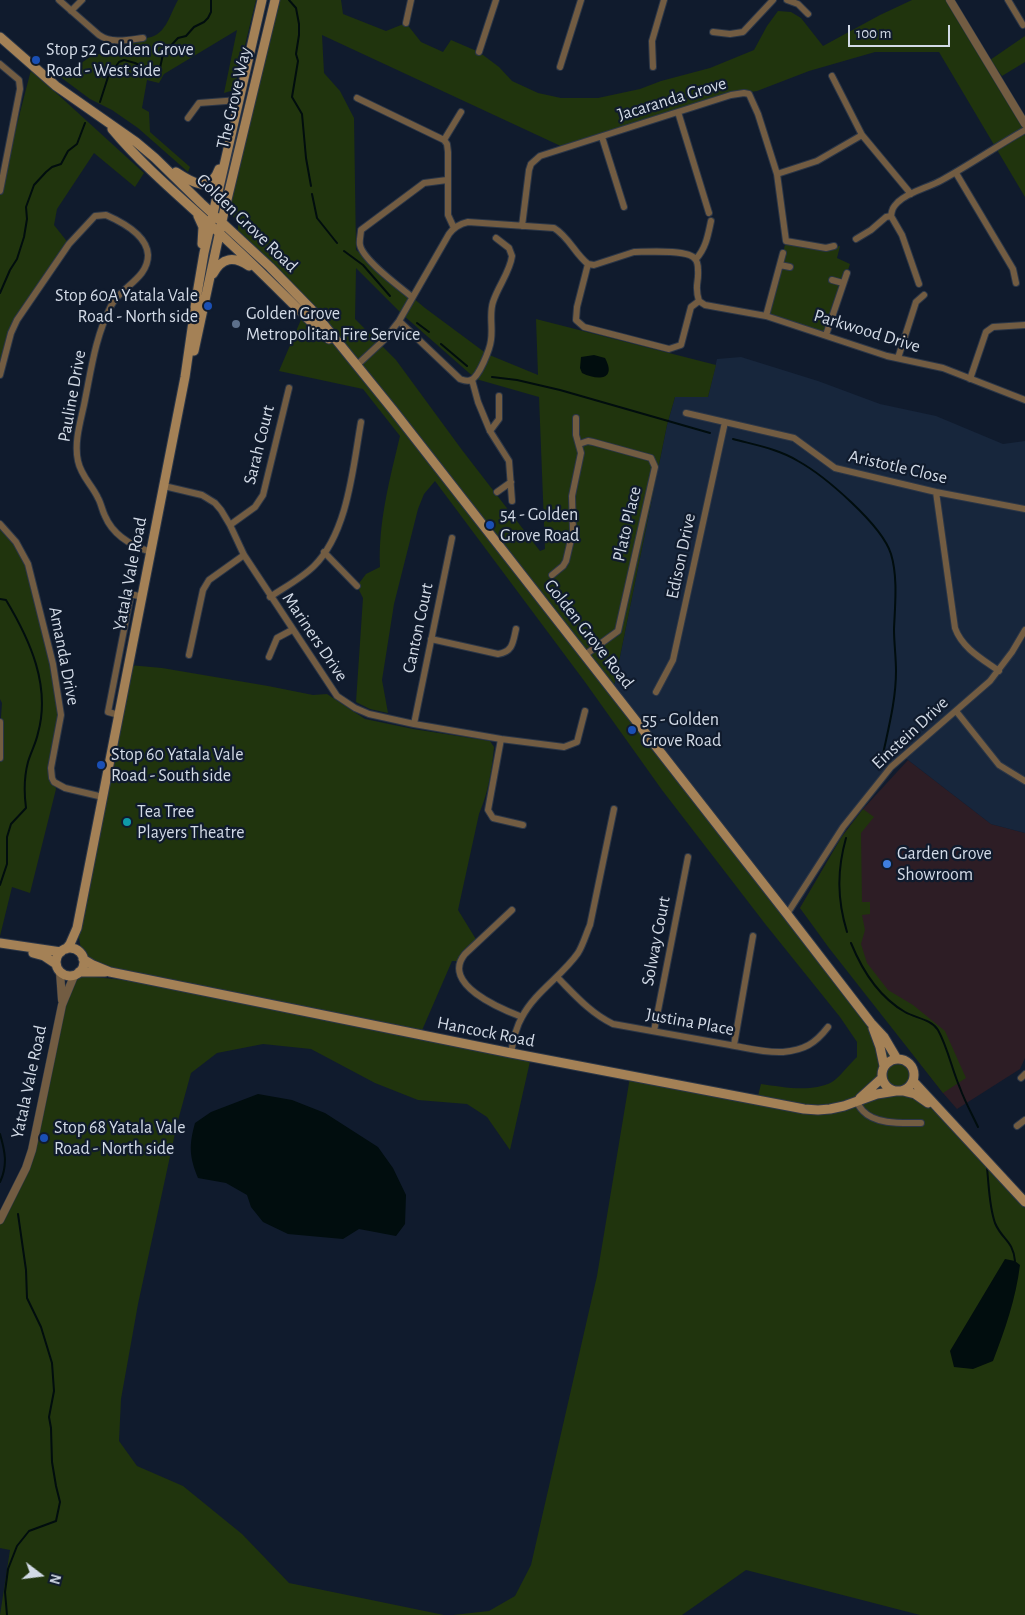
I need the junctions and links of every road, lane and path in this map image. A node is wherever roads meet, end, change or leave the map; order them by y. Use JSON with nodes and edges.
{"nodes":[{"id":1,"x":59,"y":0,"type":"edge"},
{"id":2,"x":82,"y":0,"type":"edge"},
{"id":3,"x":262,"y":0,"type":"edge"},
{"id":4,"x":275,"y":0,"type":"edge"},
{"id":5,"x":411,"y":0,"type":"edge"},
{"id":6,"x":496,"y":0,"type":"edge"},
{"id":7,"x":581,"y":0,"type":"edge"},
{"id":8,"x":664,"y":0,"type":"edge"},
{"id":9,"x":773,"y":0,"type":"edge"},
{"id":10,"x":788,"y":0,"type":"edge"},
{"id":11,"x":950,"y":0,"type":"edge"},
{"id":12,"x":1008,"y":0,"type":"edge"},
{"id":13,"x":71,"y":11,"type":"junction"},
{"id":14,"x":808,"y":14,"type":"dead end"},
{"id":15,"x":406,"y":23,"type":"dead end"},
{"id":16,"x":1023,"y":25,"type":"dead end"},
{"id":17,"x":712,"y":32,"type":"dead end"},
{"id":18,"x":0,"y":37,"type":"edge"},
{"id":19,"x":143,"y":38,"type":"dead end"},
{"id":20,"x":479,"y":52,"type":"dead end"},
{"id":21,"x":0,"y":64,"type":"edge"},
{"id":22,"x":652,"y":67,"type":"dead end"},
{"id":23,"x":560,"y":68,"type":"dead end"},
{"id":24,"x":832,"y":76,"type":"dead end"},
{"id":25,"x":193,"y":96,"type":"dead end"},
{"id":26,"x":357,"y":98,"type":"dead end"},
{"id":27,"x":239,"y":100,"type":"junction"},
{"id":28,"x":199,"y":103,"type":"junction"},
{"id":29,"x":461,"y":112,"type":"dead end"},
{"id":30,"x":678,"y":112,"type":"junction"},
{"id":31,"x":188,"y":118,"type":"dead end"},
{"id":32,"x":105,"y":121,"type":"junction"},
{"id":33,"x":234,"y":123,"type":"junction"},
{"id":34,"x":1025,"y":124,"type":"edge"},
{"id":35,"x":1025,"y":130,"type":"edge"},
{"id":36,"x":862,"y":134,"type":"junction"},
{"id":37,"x":602,"y":137,"type":"junction"},
{"id":38,"x":444,"y":140,"type":"junction"},
{"id":39,"x":155,"y":158,"type":"junction"},
{"id":40,"x":956,"y":172,"type":"junction"},
{"id":41,"x":777,"y":174,"type":"junction"},
{"id":42,"x":447,"y":180,"type":"junction"},
{"id":43,"x":0,"y":191,"type":"edge"},
{"id":44,"x":911,"y":194,"type":"junction"},
{"id":45,"x":624,"y":208,"type":"dead end"},
{"id":46,"x":197,"y":213,"type":"junction"},
{"id":47,"x":709,"y":213,"type":"dead end"},
{"id":48,"x":214,"y":215,"type":"junction"},
{"id":49,"x":891,"y":216,"type":"junction"},
{"id":50,"x":711,"y":221,"type":"dead end"},
{"id":51,"x":222,"y":222,"type":"junction"},
{"id":52,"x":211,"y":226,"type":"junction"},
{"id":53,"x":522,"y":226,"type":"junction"},
{"id":54,"x":454,"y":228,"type":"junction"},
{"id":55,"x":219,"y":233,"type":"junction"},
{"id":56,"x":496,"y":238,"type":"dead end"},
{"id":57,"x":856,"y":239,"type":"dead end"},
{"id":58,"x":834,"y":246,"type":"dead end"},
{"id":59,"x":782,"y":253,"type":"dead end"},
{"id":60,"x":696,"y":259,"type":"junction"},
{"id":61,"x":588,"y":264,"type":"junction"},
{"id":62,"x":780,"y":265,"type":"junction"},
{"id":63,"x":790,"y":267,"type":"dead end"},
{"id":64,"x":258,"y":271,"type":"junction"},
{"id":65,"x":201,"y":272,"type":"junction"},
{"id":66,"x":847,"y":273,"type":"dead end"},
{"id":67,"x":832,"y":280,"type":"dead end"},
{"id":68,"x":209,"y":282,"type":"junction"},
{"id":69,"x":843,"y":283,"type":"junction"},
{"id":70,"x":1016,"y":283,"type":"dead end"},
{"id":71,"x":919,"y":284,"type":"dead end"},
{"id":72,"x":924,"y":296,"type":"dead end"},
{"id":73,"x":412,"y":297,"type":"junction"},
{"id":74,"x":699,"y":301,"type":"junction"},
{"id":75,"x":766,"y":316,"type":"junction"},
{"id":76,"x":399,"y":321,"type":"junction"},
{"id":77,"x":1025,"y":326,"type":"edge"},
{"id":78,"x":826,"y":335,"type":"junction"},
{"id":79,"x":898,"y":358,"type":"junction"},
{"id":80,"x":355,"y":364,"type":"junction"},
{"id":81,"x":0,"y":375,"type":"edge"},
{"id":82,"x":185,"y":377,"type":"junction"},
{"id":83,"x":970,"y":379,"type":"junction"},
{"id":84,"x":472,"y":380,"type":"junction"},
{"id":85,"x":289,"y":388,"type":"dead end"},
{"id":86,"x":499,"y":396,"type":"dead end"},
{"id":87,"x":1025,"y":400,"type":"edge"},
{"id":88,"x":686,"y":413,"type":"dead end"},
{"id":89,"x":576,"y":418,"type":"dead end"},
{"id":90,"x":362,"y":422,"type":"dead end"},
{"id":91,"x":725,"y":422,"type":"junction"},
{"id":92,"x":490,"y":431,"type":"junction"},
{"id":93,"x":579,"y":444,"type":"junction"},
{"id":94,"x":511,"y":482,"type":"junction"},
{"id":95,"x":164,"y":486,"type":"junction"},
{"id":96,"x":497,"y":492,"type":"dead end"},
{"id":97,"x":936,"y":492,"type":"junction"},
{"id":98,"x":512,"y":501,"type":"dead end"},
{"id":99,"x":1025,"y":509,"type":"edge"},
{"id":100,"x":0,"y":524,"type":"edge"},
{"id":101,"x":230,"y":525,"type":"junction"},
{"id":102,"x":452,"y":538,"type":"dead end"},
{"id":103,"x":151,"y":552,"type":"junction"},
{"id":104,"x":324,"y":552,"type":"junction"},
{"id":105,"x":244,"y":555,"type":"junction"},
{"id":106,"x":552,"y":575,"type":"dead end"},
{"id":107,"x":357,"y":586,"type":"dead end"},
{"id":108,"x":270,"y":597,"type":"junction"},
{"id":109,"x":516,"y":629,"type":"dead end"},
{"id":110,"x":292,"y":630,"type":"junction"},
{"id":111,"x":1025,"y":630,"type":"edge"},
{"id":112,"x":431,"y":639,"type":"junction"},
{"id":113,"x":189,"y":655,"type":"dead end"},
{"id":114,"x":585,"y":656,"type":"junction"},
{"id":115,"x":269,"y":657,"type":"dead end"},
{"id":116,"x":999,"y":671,"type":"junction"},
{"id":117,"x":656,"y":692,"type":"dead end"},
{"id":118,"x":585,"y":711,"type":"dead end"},
{"id":119,"x":956,"y":711,"type":"junction"},
{"id":120,"x":0,"y":722,"type":"edge"},
{"id":121,"x":414,"y":724,"type":"junction"},
{"id":122,"x":0,"y":728,"type":"edge"},
{"id":123,"x":501,"y":739,"type":"junction"},
{"id":124,"x":0,"y":758,"type":"edge"},
{"id":125,"x":1025,"y":781,"type":"edge"},
{"id":126,"x":103,"y":798,"type":"junction"},
{"id":127,"x":614,"y":809,"type":"dead end"},
{"id":128,"x":523,"y":825,"type":"dead end"},
{"id":129,"x":688,"y":857,"type":"dead end"},
{"id":130,"x":512,"y":910,"type":"dead end"},
{"id":131,"x":787,"y":914,"type":"junction"},
{"id":132,"x":77,"y":928,"type":"junction"},
{"id":133,"x":753,"y":936,"type":"dead end"},
{"id":134,"x":0,"y":943,"type":"edge"},
{"id":135,"x":12,"y":945,"type":"junction"},
{"id":136,"x":64,"y":950,"type":"junction"},
{"id":137,"x":82,"y":956,"type":"junction"},
{"id":138,"x":58,"y":968,"type":"junction"},
{"id":139,"x":110,"y":972,"type":"junction"},
{"id":140,"x":76,"y":974,"type":"junction"},
{"id":141,"x":557,"y":977,"type":"junction"},
{"id":142,"x":62,"y":1005,"type":"junction"},
{"id":143,"x":522,"y":1017,"type":"junction"},
{"id":144,"x":871,"y":1023,"type":"junction"},
{"id":145,"x":828,"y":1027,"type":"dead end"},
{"id":146,"x":654,"y":1031,"type":"junction"},
{"id":147,"x":734,"y":1046,"type":"junction"},
{"id":148,"x":511,"y":1053,"type":"junction"},
{"id":149,"x":897,"y":1059,"type":"junction"},
{"id":150,"x":884,"y":1066,"type":"junction"},
{"id":151,"x":882,"y":1078,"type":"junction"},
{"id":152,"x":913,"y":1081,"type":"junction"},
{"id":153,"x":899,"y":1091,"type":"junction"},
{"id":154,"x":856,"y":1101,"type":"junction"},
{"id":155,"x":938,"y":1110,"type":"junction"},
{"id":156,"x":1025,"y":1120,"type":"edge"},
{"id":157,"x":920,"y":1123,"type":"dead end"},
{"id":158,"x":1017,"y":1126,"type":"dead end"},
{"id":159,"x":1025,"y":1202,"type":"edge"},
{"id":160,"x":0,"y":1220,"type":"edge"}],
"edges":[{"from":1,"to":13,"type":"street"},
{"from":2,"to":13,"type":"street"},
{"from":3,"to":27,"type":"main road","name":"The Grove Way"},
{"from":4,"to":51,"type":"main road","name":"The Grove Way"},
{"from":5,"to":15,"type":"street"},
{"from":6,"to":20,"type":"street"},
{"from":7,"to":23,"type":"street"},
{"from":8,"to":22,"type":"street"},
{"from":9,"to":17,"type":"street"},
{"from":10,"to":14,"type":"street"},
{"from":11,"to":34,"type":"street"},
{"from":12,"to":16,"type":"street"},
{"from":13,"to":19,"type":"street"},
{"from":18,"to":32,"type":"main road","name":"Golden Grove Road"},
{"from":21,"to":43,"type":"street"},
{"from":24,"to":36,"type":"street"},
{"from":25,"to":28,"type":"street"},
{"from":26,"to":38,"type":"street"},
{"from":27,"to":28,"type":"street"},
{"from":27,"to":33,"type":"main road","name":"The Grove Way"},
{"from":28,"to":31,"type":"street"},
{"from":29,"to":38,"type":"street"},
{"from":30,"to":37,"type":"street","name":"Jacaranda Grove"},
{"from":30,"to":41,"type":"street","name":"Jacaranda Grove"},
{"from":30,"to":47,"type":"street"},
{"from":32,"to":39,"type":"main road","name":"Golden Grove Road"},
{"from":32,"to":46,"type":"main road","name":"Golden Grove Road"},
{"from":33,"to":39,"type":"main road"},
{"from":33,"to":48,"type":"main road","name":"The Grove Way"},
{"from":35,"to":40,"type":"street"},
{"from":36,"to":41,"type":"street"},
{"from":36,"to":44,"type":"street"},
{"from":37,"to":45,"type":"street"},
{"from":37,"to":53,"type":"street","name":"Jacaranda Grove"},
{"from":38,"to":42,"type":"street"},
{"from":39,"to":48,"type":"main road","name":"Golden Grove Road"},
{"from":40,"to":44,"type":"street"},
{"from":40,"to":70,"type":"street"},
{"from":41,"to":58,"type":"street","name":"Jacaranda Grove"},
{"from":42,"to":54,"type":"street"},
{"from":42,"to":73,"type":"street"},
{"from":44,"to":49,"type":"street"},
{"from":46,"to":52,"type":"main road","name":"Golden Grove Road"},
{"from":46,"to":65,"type":"main road"},
{"from":48,"to":51,"type":"main road","name":"Golden Grove Road"},
{"from":48,"to":52,"type":"main road","name":"The Grove Way"},
{"from":49,"to":57,"type":"street"},
{"from":49,"to":71,"type":"street"},
{"from":50,"to":60,"type":"street"},
{"from":51,"to":55,"type":"main road","name":"The Grove Way"},
{"from":51,"to":80,"type":"main road","name":"Golden Grove Road"},
{"from":52,"to":55,"type":"main road","name":"Golden Grove Road"},
{"from":52,"to":65,"type":"main road","name":"Yatala Vale Road"},
{"from":53,"to":54,"type":"street"},
{"from":53,"to":61,"type":"street"},
{"from":54,"to":73,"type":"street"},
{"from":55,"to":64,"type":"main road","name":"Golden Grove Road"},
{"from":55,"to":68,"type":"main road"},
{"from":56,"to":84,"type":"street"},
{"from":59,"to":62,"type":"street"},
{"from":60,"to":61,"type":"street"},
{"from":60,"to":74,"type":"street"},
{"from":61,"to":74,"type":"street"},
{"from":62,"to":63,"type":"street"},
{"from":62,"to":75,"type":"street"},
{"from":64,"to":68,"type":"main road"},
{"from":64,"to":80,"type":"main road","name":"Golden Grove Road"},
{"from":65,"to":82,"type":"main road","name":"Yatala Vale Road"},
{"from":66,"to":69,"type":"street"},
{"from":67,"to":69,"type":"street"},
{"from":68,"to":82,"type":"main road"},
{"from":69,"to":78,"type":"street"},
{"from":72,"to":79,"type":"street"},
{"from":73,"to":76,"type":"street"},
{"from":74,"to":75,"type":"street","name":"Parkwood Drive"},
{"from":75,"to":78,"type":"street","name":"Parkwood Drive"},
{"from":76,"to":80,"type":"street"},
{"from":76,"to":84,"type":"street"},
{"from":77,"to":83,"type":"street"},
{"from":78,"to":79,"type":"street","name":"Parkwood Drive"},
{"from":79,"to":83,"type":"street","name":"Parkwood Drive"},
{"from":80,"to":114,"type":"main road","name":"Golden Grove Road"},
{"from":81,"to":103,"type":"street","name":"Pauline Drive"},
{"from":82,"to":95,"type":"main road","name":"Yatala Vale Road"},
{"from":83,"to":87,"type":"street","name":"Parkwood Drive"},
{"from":84,"to":92,"type":"street"},
{"from":85,"to":101,"type":"street","name":"Sarah Court"},
{"from":86,"to":92,"type":"street"},
{"from":88,"to":91,"type":"street","name":"Aristotle Close"},
{"from":89,"to":93,"type":"street"},
{"from":90,"to":104,"type":"street"},
{"from":91,"to":97,"type":"street","name":"Aristotle Close"},
{"from":91,"to":117,"type":"street","name":"Edison Drive"},
{"from":92,"to":94,"type":"street"},
{"from":93,"to":106,"type":"street"},
{"from":93,"to":114,"type":"street","name":"Plato Place"},
{"from":94,"to":96,"type":"street"},
{"from":94,"to":98,"type":"street"},
{"from":95,"to":101,"type":"street","name":"Mariners Drive"},
{"from":95,"to":103,"type":"main road","name":"Yatala Vale Road"},
{"from":97,"to":99,"type":"street","name":"Aristotle Close"},
{"from":97,"to":116,"type":"street"},
{"from":100,"to":126,"type":"street","name":"Amanda Drive"},
{"from":101,"to":105,"type":"street","name":"Mariners Drive"},
{"from":102,"to":112,"type":"street","name":"Canton Court"},
{"from":103,"to":126,"type":"main road","name":"Yatala Vale Road"},
{"from":104,"to":107,"type":"street"},
{"from":104,"to":108,"type":"street"},
{"from":105,"to":108,"type":"street","name":"Mariners Drive"},
{"from":105,"to":113,"type":"street"},
{"from":108,"to":110,"type":"street","name":"Mariners Drive"},
{"from":109,"to":112,"type":"street"},
{"from":110,"to":115,"type":"street"},
{"from":110,"to":121,"type":"street","name":"Mariners Drive"},
{"from":111,"to":116,"type":"street","name":"Einstein Drive"},
{"from":112,"to":121,"type":"street","name":"Canton Court"},
{"from":114,"to":131,"type":"main road","name":"Golden Grove Road"},
{"from":116,"to":119,"type":"street","name":"Einstein Drive"},
{"from":118,"to":123,"type":"street","name":"Mariners Drive"},
{"from":119,"to":125,"type":"street"},
{"from":119,"to":131,"type":"street","name":"Einstein Drive"},
{"from":120,"to":122,"type":"street"},
{"from":121,"to":123,"type":"street","name":"Mariners Drive"},
{"from":122,"to":124,"type":"street"},
{"from":123,"to":128,"type":"street"},
{"from":126,"to":132,"type":"main road","name":"Yatala Vale Road"},
{"from":127,"to":141,"type":"street"},
{"from":129,"to":146,"type":"street","name":"Solway Court"},
{"from":130,"to":143,"type":"street"},
{"from":131,"to":144,"type":"main road","name":"Golden Grove Road"},
{"from":132,"to":136,"type":"main road","name":"Yatala Vale Road"},
{"from":132,"to":137,"type":"main road","name":"Yatala Vale Road"},
{"from":133,"to":147,"type":"street"},
{"from":134,"to":135,"type":"main road"},
{"from":135,"to":136,"type":"main road"},
{"from":135,"to":138,"type":"main road"},
{"from":136,"to":137,"type":"main road"},
{"from":136,"to":138,"type":"main road"},
{"from":137,"to":139,"type":"main road","name":"Hancock Road"},
{"from":137,"to":140,"type":"main road"},
{"from":138,"to":140,"type":"main road"},
{"from":138,"to":142,"type":"street","name":"Yatala Vale Road"},
{"from":139,"to":140,"type":"main road","name":"Hancock Road"},
{"from":139,"to":148,"type":"main road","name":"Hancock Road"},
{"from":140,"to":142,"type":"street","name":"Yatala Vale Road"},
{"from":141,"to":143,"type":"street"},
{"from":141,"to":146,"type":"street","name":"Justina Place"},
{"from":142,"to":160,"type":"street","name":"Yatala Vale Road"},
{"from":143,"to":148,"type":"street"},
{"from":144,"to":149,"type":"main road","name":"Golden Grove Road"},
{"from":144,"to":150,"type":"main road","name":"Golden Grove Road"},
{"from":145,"to":147,"type":"street","name":"Justina Place"},
{"from":146,"to":147,"type":"street","name":"Justina Place"},
{"from":148,"to":154,"type":"main road","name":"Hancock Road"},
{"from":149,"to":150,"type":"main road"},
{"from":149,"to":152,"type":"main road"},
{"from":150,"to":151,"type":"main road"},
{"from":151,"to":153,"type":"main road"},
{"from":151,"to":154,"type":"main road","name":"Hancock Road"},
{"from":152,"to":153,"type":"main road"},
{"from":152,"to":155,"type":"main road"},
{"from":153,"to":154,"type":"main road","name":"Hancock Road"},
{"from":153,"to":155,"type":"main road"},
{"from":154,"to":157,"type":"street"},
{"from":155,"to":159,"type":"main road"},
{"from":156,"to":158,"type":"street"}]}
